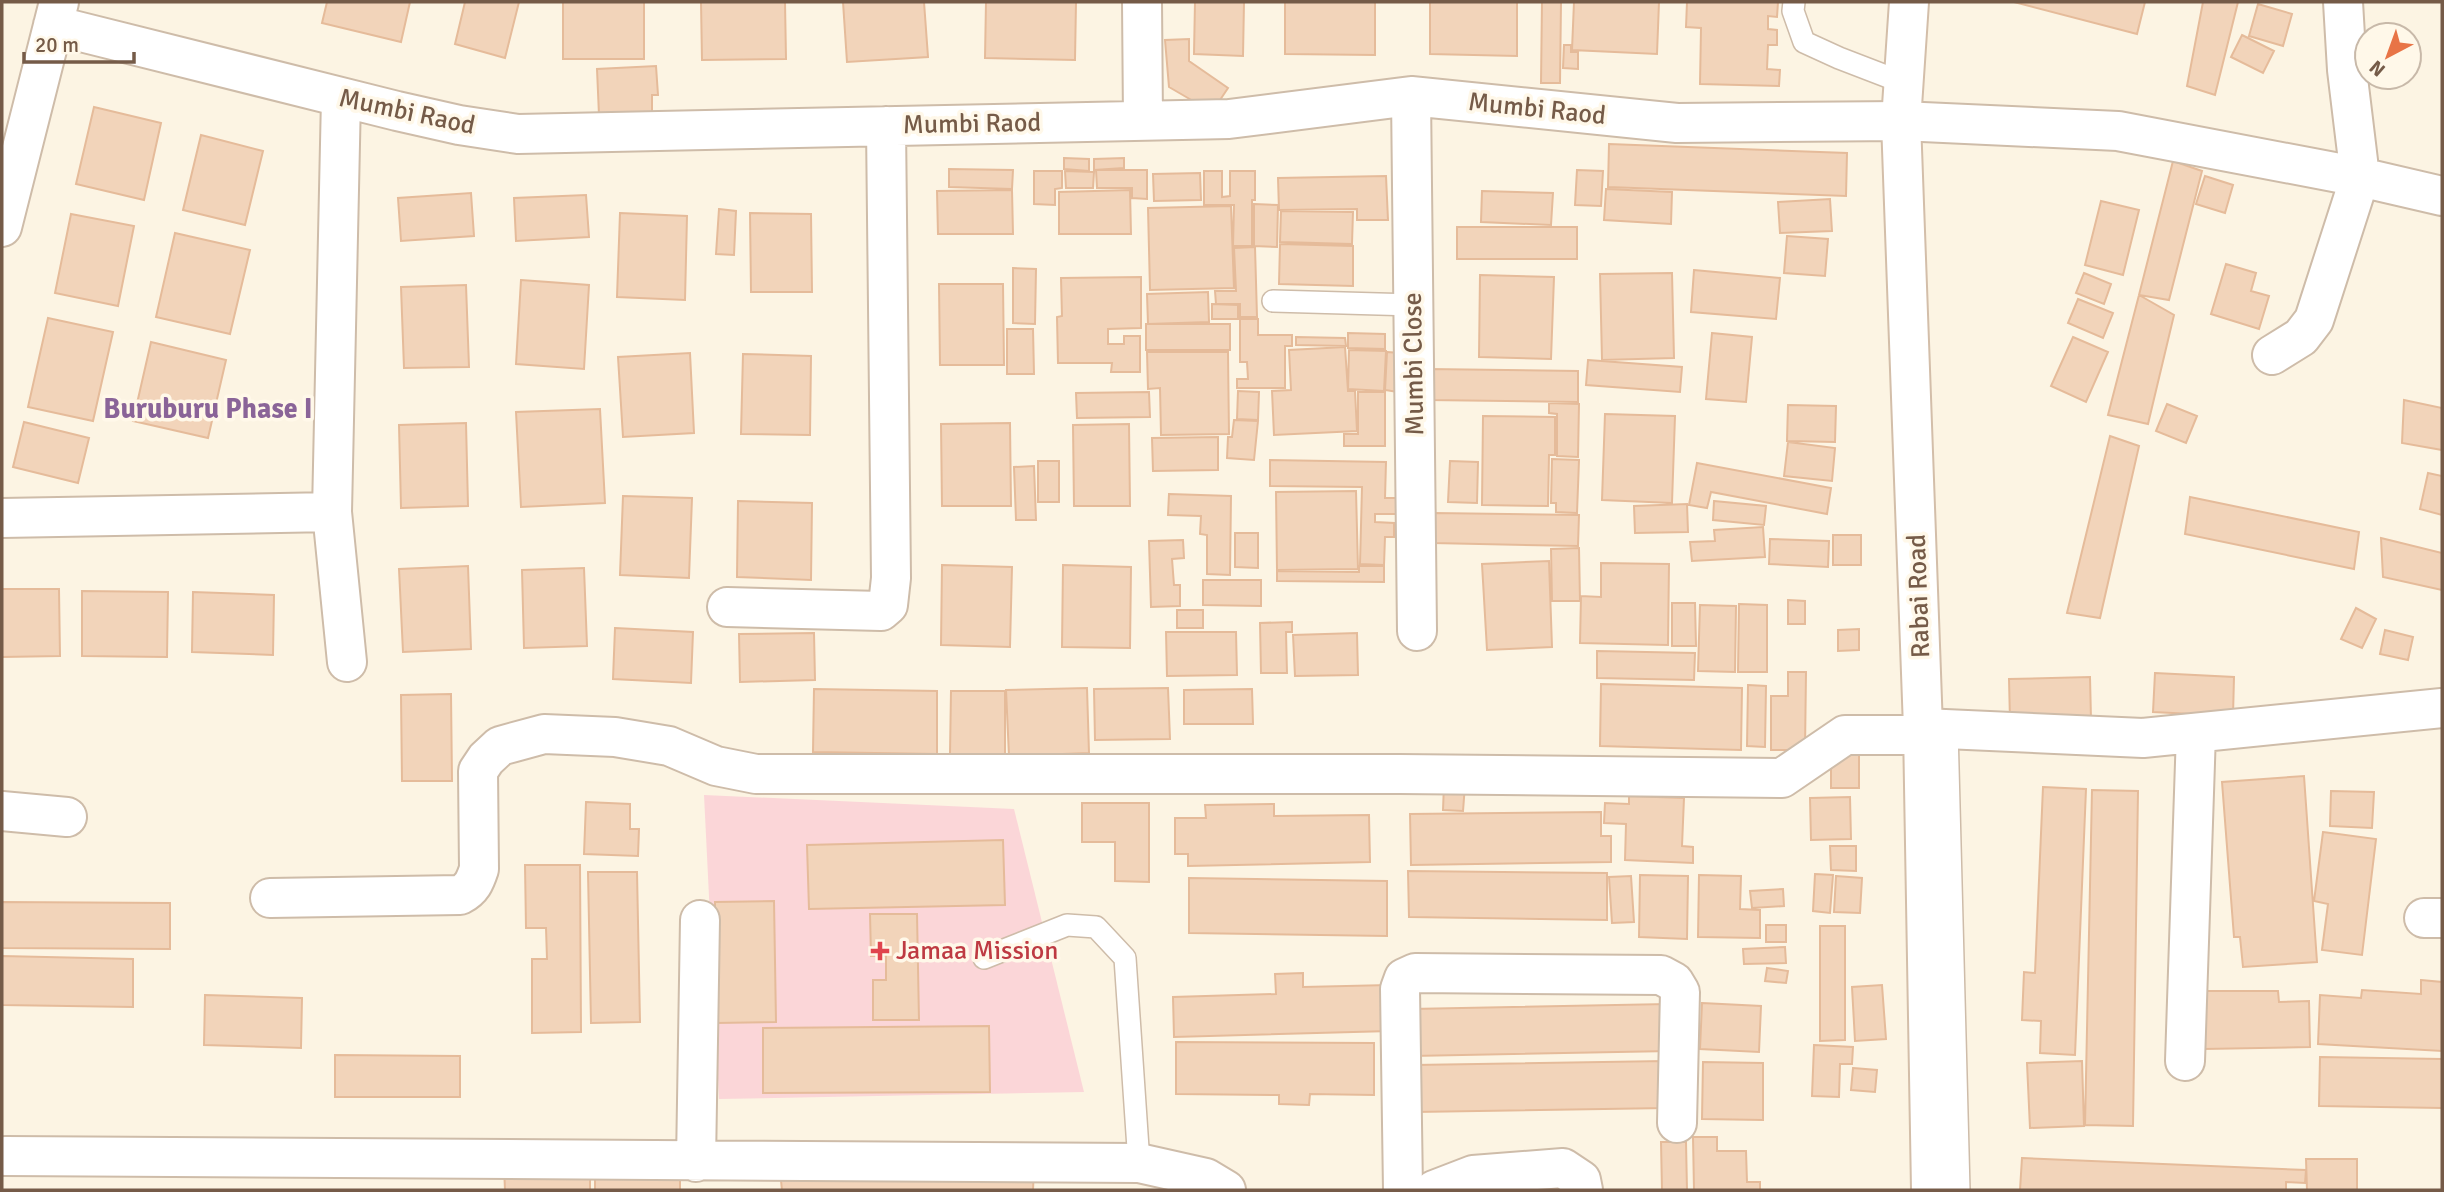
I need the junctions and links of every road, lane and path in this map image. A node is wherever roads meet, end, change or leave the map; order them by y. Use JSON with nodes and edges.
{"nodes":[{"id":1,"x":1142,"y":2,"type":"edge"},
{"id":2,"x":1794,"y":2,"type":"edge"},
{"id":3,"x":1909,"y":2,"type":"edge"},
{"id":4,"x":2343,"y":2,"type":"edge"},
{"id":5,"x":56,"y":14,"type":"edge"},
{"id":6,"x":1904,"y":83,"type":"junction"},
{"id":7,"x":1411,"y":96,"type":"junction"},
{"id":8,"x":341,"y":98,"type":"junction"},
{"id":9,"x":1143,"y":120,"type":"junction"},
{"id":10,"x":1901,"y":121,"type":"junction"},
{"id":11,"x":886,"y":126,"type":"junction"},
{"id":12,"x":2360,"y":177,"type":"junction"},
{"id":13,"x":2442,"y":196,"type":"edge"},
{"id":14,"x":2,"y":227,"type":"edge"},
{"id":15,"x":1273,"y":300,"type":"dead end"},
{"id":16,"x":1414,"y":305,"type":"junction"},
{"id":17,"x":2272,"y":355,"type":"dead end"},
{"id":18,"x":332,"y":512,"type":"junction"},
{"id":19,"x":2,"y":518,"type":"edge"},
{"id":20,"x":727,"y":607,"type":"dead end"},
{"id":21,"x":1418,"y":631,"type":"dead end"},
{"id":22,"x":347,"y":662,"type":"dead end"},
{"id":23,"x":2442,"y":708,"type":"edge"},
{"id":24,"x":1931,"y":731,"type":"junction"},
{"id":25,"x":2196,"y":733,"type":"junction"},
{"id":26,"x":2,"y":811,"type":"edge"},
{"id":27,"x":67,"y":817,"type":"dead end"},
{"id":28,"x":270,"y":898,"type":"dead end"},
{"id":29,"x":700,"y":920,"type":"dead end"},
{"id":30,"x":984,"y":958,"type":"dead end"},
{"id":31,"x":2185,"y":1061,"type":"dead end"},
{"id":32,"x":1677,"y":1123,"type":"dead end"},
{"id":33,"x":5,"y":1156,"type":"dead end"},
{"id":34,"x":696,"y":1162,"type":"junction"},
{"id":35,"x":1139,"y":1163,"type":"junction"},
{"id":36,"x":1226,"y":1190,"type":"edge"},
{"id":37,"x":1403,"y":1190,"type":"edge"},
{"id":38,"x":1434,"y":1190,"type":"edge"},
{"id":39,"x":1583,"y":1190,"type":"edge"},
{"id":40,"x":1931,"y":1190,"type":"edge"},
{"id":41,"x":1959,"y":1190,"type":"edge"}],
"edges":[{"from":1,"to":9,"type":"street"},
{"from":2,"to":6,"type":"lane"},
{"from":3,"to":6,"type":"street","name":"Rabai Road"},
{"from":4,"to":12,"type":"street"},
{"from":5,"to":8,"type":"street","name":"Mumbi Raod"},
{"from":5,"to":14,"type":"street"},
{"from":6,"to":10,"type":"street","name":"Rabai Road"},
{"from":7,"to":9,"type":"street","name":"Mumbi Raod"},
{"from":7,"to":10,"type":"street","name":"Mumbi Raod"},
{"from":7,"to":16,"type":"street","name":"Mumbi Close"},
{"from":8,"to":11,"type":"street","name":"Mumbi Raod"},
{"from":8,"to":18,"type":"street"},
{"from":9,"to":11,"type":"street","name":"Mumbi Raod"},
{"from":10,"to":12,"type":"street","name":"Mumbi Raod"},
{"from":10,"to":24,"type":"street","name":"Rabai Road"},
{"from":11,"to":20,"type":"street"},
{"from":12,"to":13,"type":"street","name":"Mumbi Raod"},
{"from":12,"to":17,"type":"street"},
{"from":15,"to":16,"type":"lane"},
{"from":16,"to":21,"type":"street","name":"Mumbi Close"},
{"from":18,"to":19,"type":"street"},
{"from":18,"to":22,"type":"street"},
{"from":23,"to":25,"type":"street"},
{"from":24,"to":25,"type":"street"},
{"from":24,"to":28,"type":"street"},
{"from":24,"to":40,"type":"street","name":"Rabai Road"},
{"from":24,"to":41,"type":"lane"},
{"from":25,"to":31,"type":"street"},
{"from":26,"to":27,"type":"street"},
{"from":29,"to":34,"type":"street"},
{"from":30,"to":35,"type":"lane"},
{"from":32,"to":37,"type":"street"},
{"from":33,"to":34,"type":"street"},
{"from":34,"to":35,"type":"street"},
{"from":35,"to":36,"type":"street"},
{"from":38,"to":39,"type":"street"}]}
